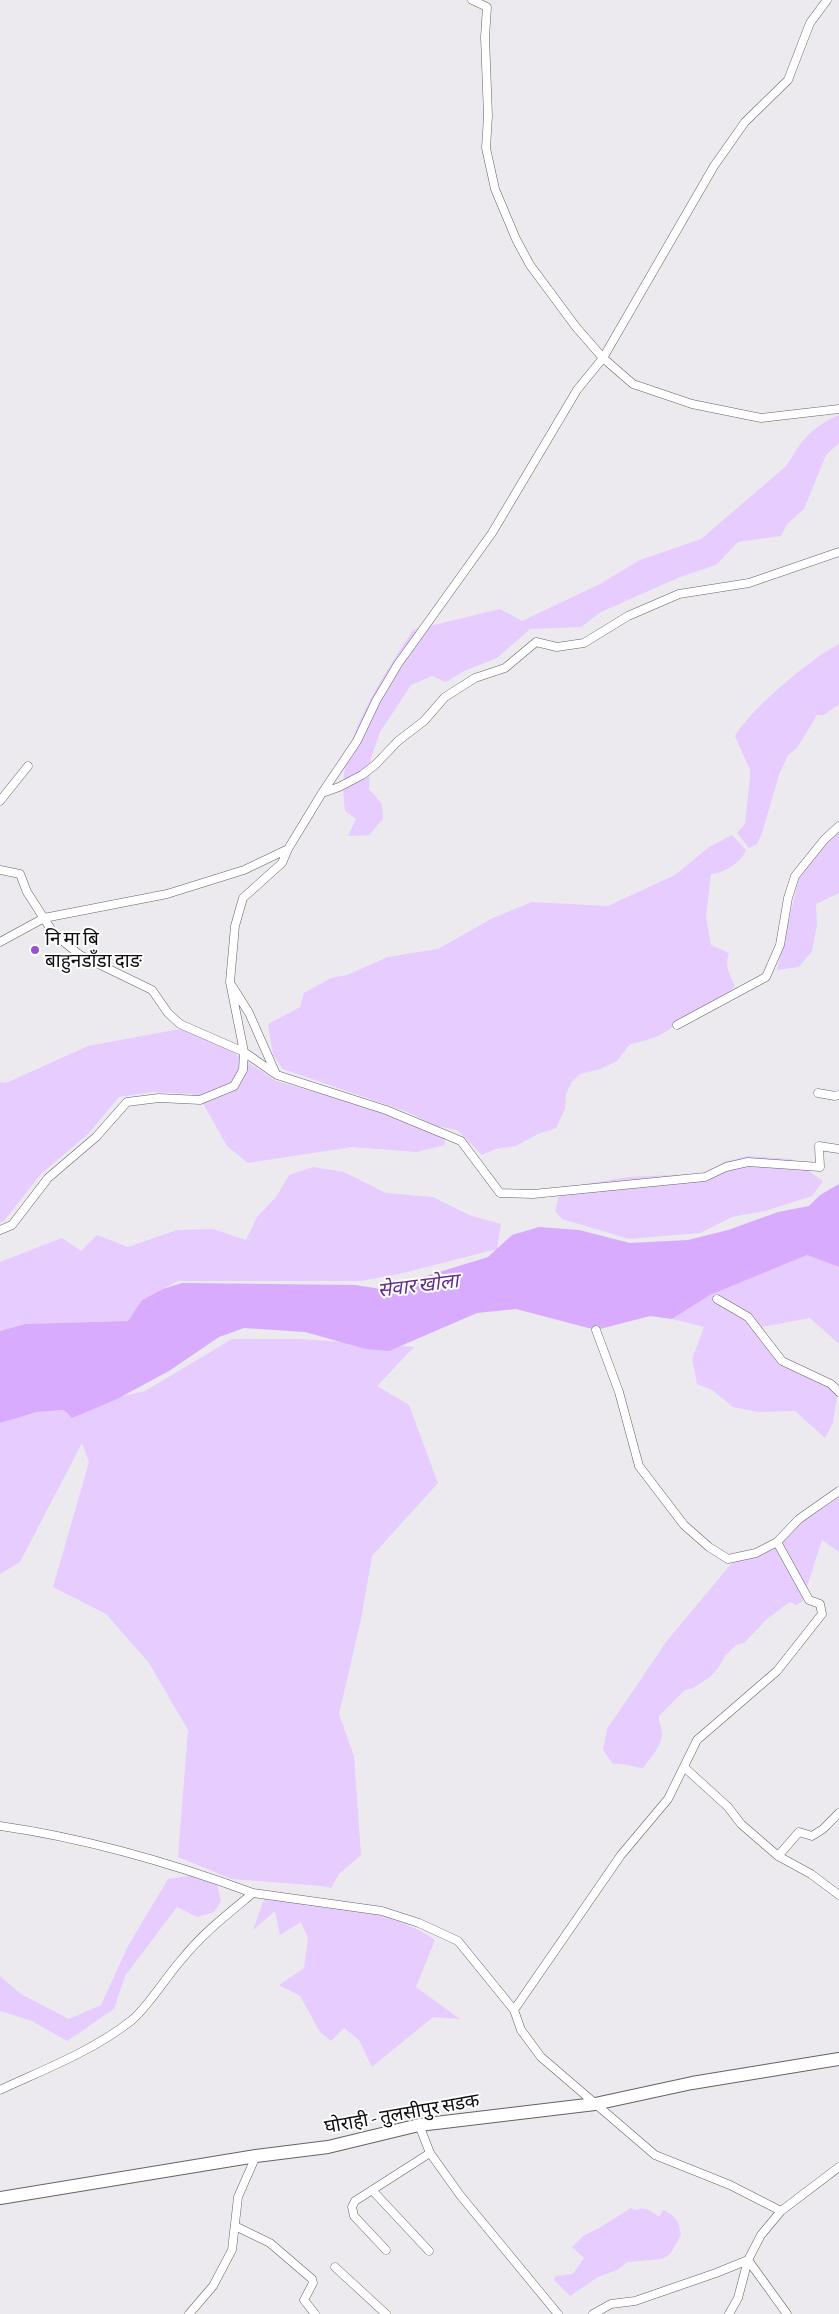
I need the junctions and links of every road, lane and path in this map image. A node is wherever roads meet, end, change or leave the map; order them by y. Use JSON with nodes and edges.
{"nodes":[{"id":1,"x":472,"y":0,"type":"edge"},
{"id":2,"x":827,"y":0,"type":"edge"},
{"id":3,"x":603,"y":358,"type":"junction"},
{"id":4,"x":839,"y":409,"type":"edge"},
{"id":5,"x":839,"y":552,"type":"edge"},
{"id":6,"x":28,"y":766,"type":"dead end"},
{"id":7,"x":322,"y":793,"type":"junction"},
{"id":8,"x":0,"y":801,"type":"edge"},
{"id":9,"x":839,"y":826,"type":"edge"},
{"id":10,"x":288,"y":849,"type":"junction"},
{"id":11,"x":2,"y":870,"type":"edge"},
{"id":12,"x":44,"y":918,"type":"junction"},
{"id":13,"x":0,"y":942,"type":"edge"},
{"id":14,"x":230,"y":982,"type":"junction"},
{"id":15,"x":677,"y":1024,"type":"dead end"},
{"id":16,"x":244,"y":1052,"type":"junction"},
{"id":17,"x":277,"y":1075,"type":"junction"},
{"id":18,"x":818,"y":1093,"type":"dead end"},
{"id":19,"x":839,"y":1095,"type":"edge"},
{"id":20,"x":839,"y":1149,"type":"edge"},
{"id":21,"x":0,"y":1230,"type":"edge"},
{"id":22,"x":716,"y":1300,"type":"dead end"},
{"id":23,"x":596,"y":1330,"type":"dead end"},
{"id":24,"x":839,"y":1392,"type":"edge"},
{"id":25,"x":839,"y":1491,"type":"edge"},
{"id":26,"x":777,"y":1542,"type":"junction"},
{"id":27,"x":684,"y":1767,"type":"junction"},
{"id":28,"x":839,"y":1813,"type":"edge"},
{"id":29,"x":0,"y":1826,"type":"edge"},
{"id":30,"x":778,"y":1856,"type":"junction"},
{"id":31,"x":253,"y":1893,"type":"junction"},
{"id":32,"x":839,"y":1895,"type":"edge"},
{"id":33,"x":514,"y":2010,"type":"junction"},
{"id":34,"x":839,"y":2059,"type":"edge"},
{"id":35,"x":0,"y":2090,"type":"edge"},
{"id":36,"x":595,"y":2104,"type":"junction"},
{"id":37,"x":419,"y":2126,"type":"junction"},
{"id":38,"x":430,"y":2153,"type":"junction"},
{"id":39,"x":256,"y":2156,"type":"junction"},
{"id":40,"x":839,"y":2167,"type":"edge"},
{"id":41,"x":372,"y":2190,"type":"junction"},
{"id":42,"x":0,"y":2198,"type":"edge"},
{"id":43,"x":781,"y":2212,"type":"junction"},
{"id":44,"x":235,"y":2226,"type":"junction"},
{"id":45,"x":386,"y":2250,"type":"dead end"},
{"id":46,"x":429,"y":2251,"type":"dead end"},
{"id":47,"x":748,"y":2260,"type":"junction"},
{"id":48,"x":335,"y":2268,"type":"dead end"},
{"id":49,"x":190,"y":2314,"type":"edge"},
{"id":50,"x":315,"y":2314,"type":"edge"},
{"id":51,"x":386,"y":2314,"type":"edge"},
{"id":52,"x":558,"y":2314,"type":"edge"},
{"id":53,"x":593,"y":2314,"type":"edge"},
{"id":54,"x":728,"y":2314,"type":"edge"},
{"id":55,"x":787,"y":2314,"type":"edge"}],
"edges":[{"from":1,"to":3,"type":"street"},
{"from":2,"to":3,"type":"street"},
{"from":3,"to":4,"type":"street"},
{"from":3,"to":7,"type":"street"},
{"from":5,"to":7,"type":"street"},
{"from":6,"to":8,"type":"street"},
{"from":7,"to":10,"type":"street"},
{"from":9,"to":15,"type":"street"},
{"from":10,"to":12,"type":"street"},
{"from":10,"to":14,"type":"street"},
{"from":11,"to":12,"type":"street"},
{"from":12,"to":13,"type":"street"},
{"from":12,"to":16,"type":"street"},
{"from":14,"to":16,"type":"street"},
{"from":14,"to":17,"type":"street"},
{"from":16,"to":17,"type":"street"},
{"from":16,"to":21,"type":"street"},
{"from":17,"to":20,"type":"street"},
{"from":18,"to":19,"type":"street"},
{"from":22,"to":24,"type":"street"},
{"from":23,"to":26,"type":"street"},
{"from":25,"to":26,"type":"street"},
{"from":26,"to":27,"type":"street"},
{"from":27,"to":30,"type":"street"},
{"from":27,"to":33,"type":"street"},
{"from":28,"to":30,"type":"street"},
{"from":29,"to":31,"type":"street"},
{"from":30,"to":32,"type":"street"},
{"from":31,"to":33,"type":"street"},
{"from":31,"to":35,"type":"street"},
{"from":33,"to":36,"type":"street"},
{"from":34,"to":36,"type":"main road","name":"घोराही - तुलसीपुर सडक"},
{"from":36,"to":37,"type":"main road","name":"घोराही - तुलसीपुर सडक"},
{"from":36,"to":43,"type":"street"},
{"from":37,"to":38,"type":"street"},
{"from":37,"to":39,"type":"main road","name":"घोराही - तुलसीपुर सडक"},
{"from":38,"to":41,"type":"street"},
{"from":38,"to":52,"type":"street"},
{"from":39,"to":42,"type":"main road","name":"घोराही - तुलसीपुर सडक"},
{"from":39,"to":44,"type":"street"},
{"from":40,"to":43,"type":"street"},
{"from":41,"to":45,"type":"street"},
{"from":41,"to":46,"type":"street"},
{"from":43,"to":47,"type":"street"},
{"from":44,"to":49,"type":"street"},
{"from":44,"to":50,"type":"street"},
{"from":47,"to":53,"type":"street"},
{"from":47,"to":54,"type":"street"},
{"from":47,"to":55,"type":"street"},
{"from":48,"to":51,"type":"street"}]}
